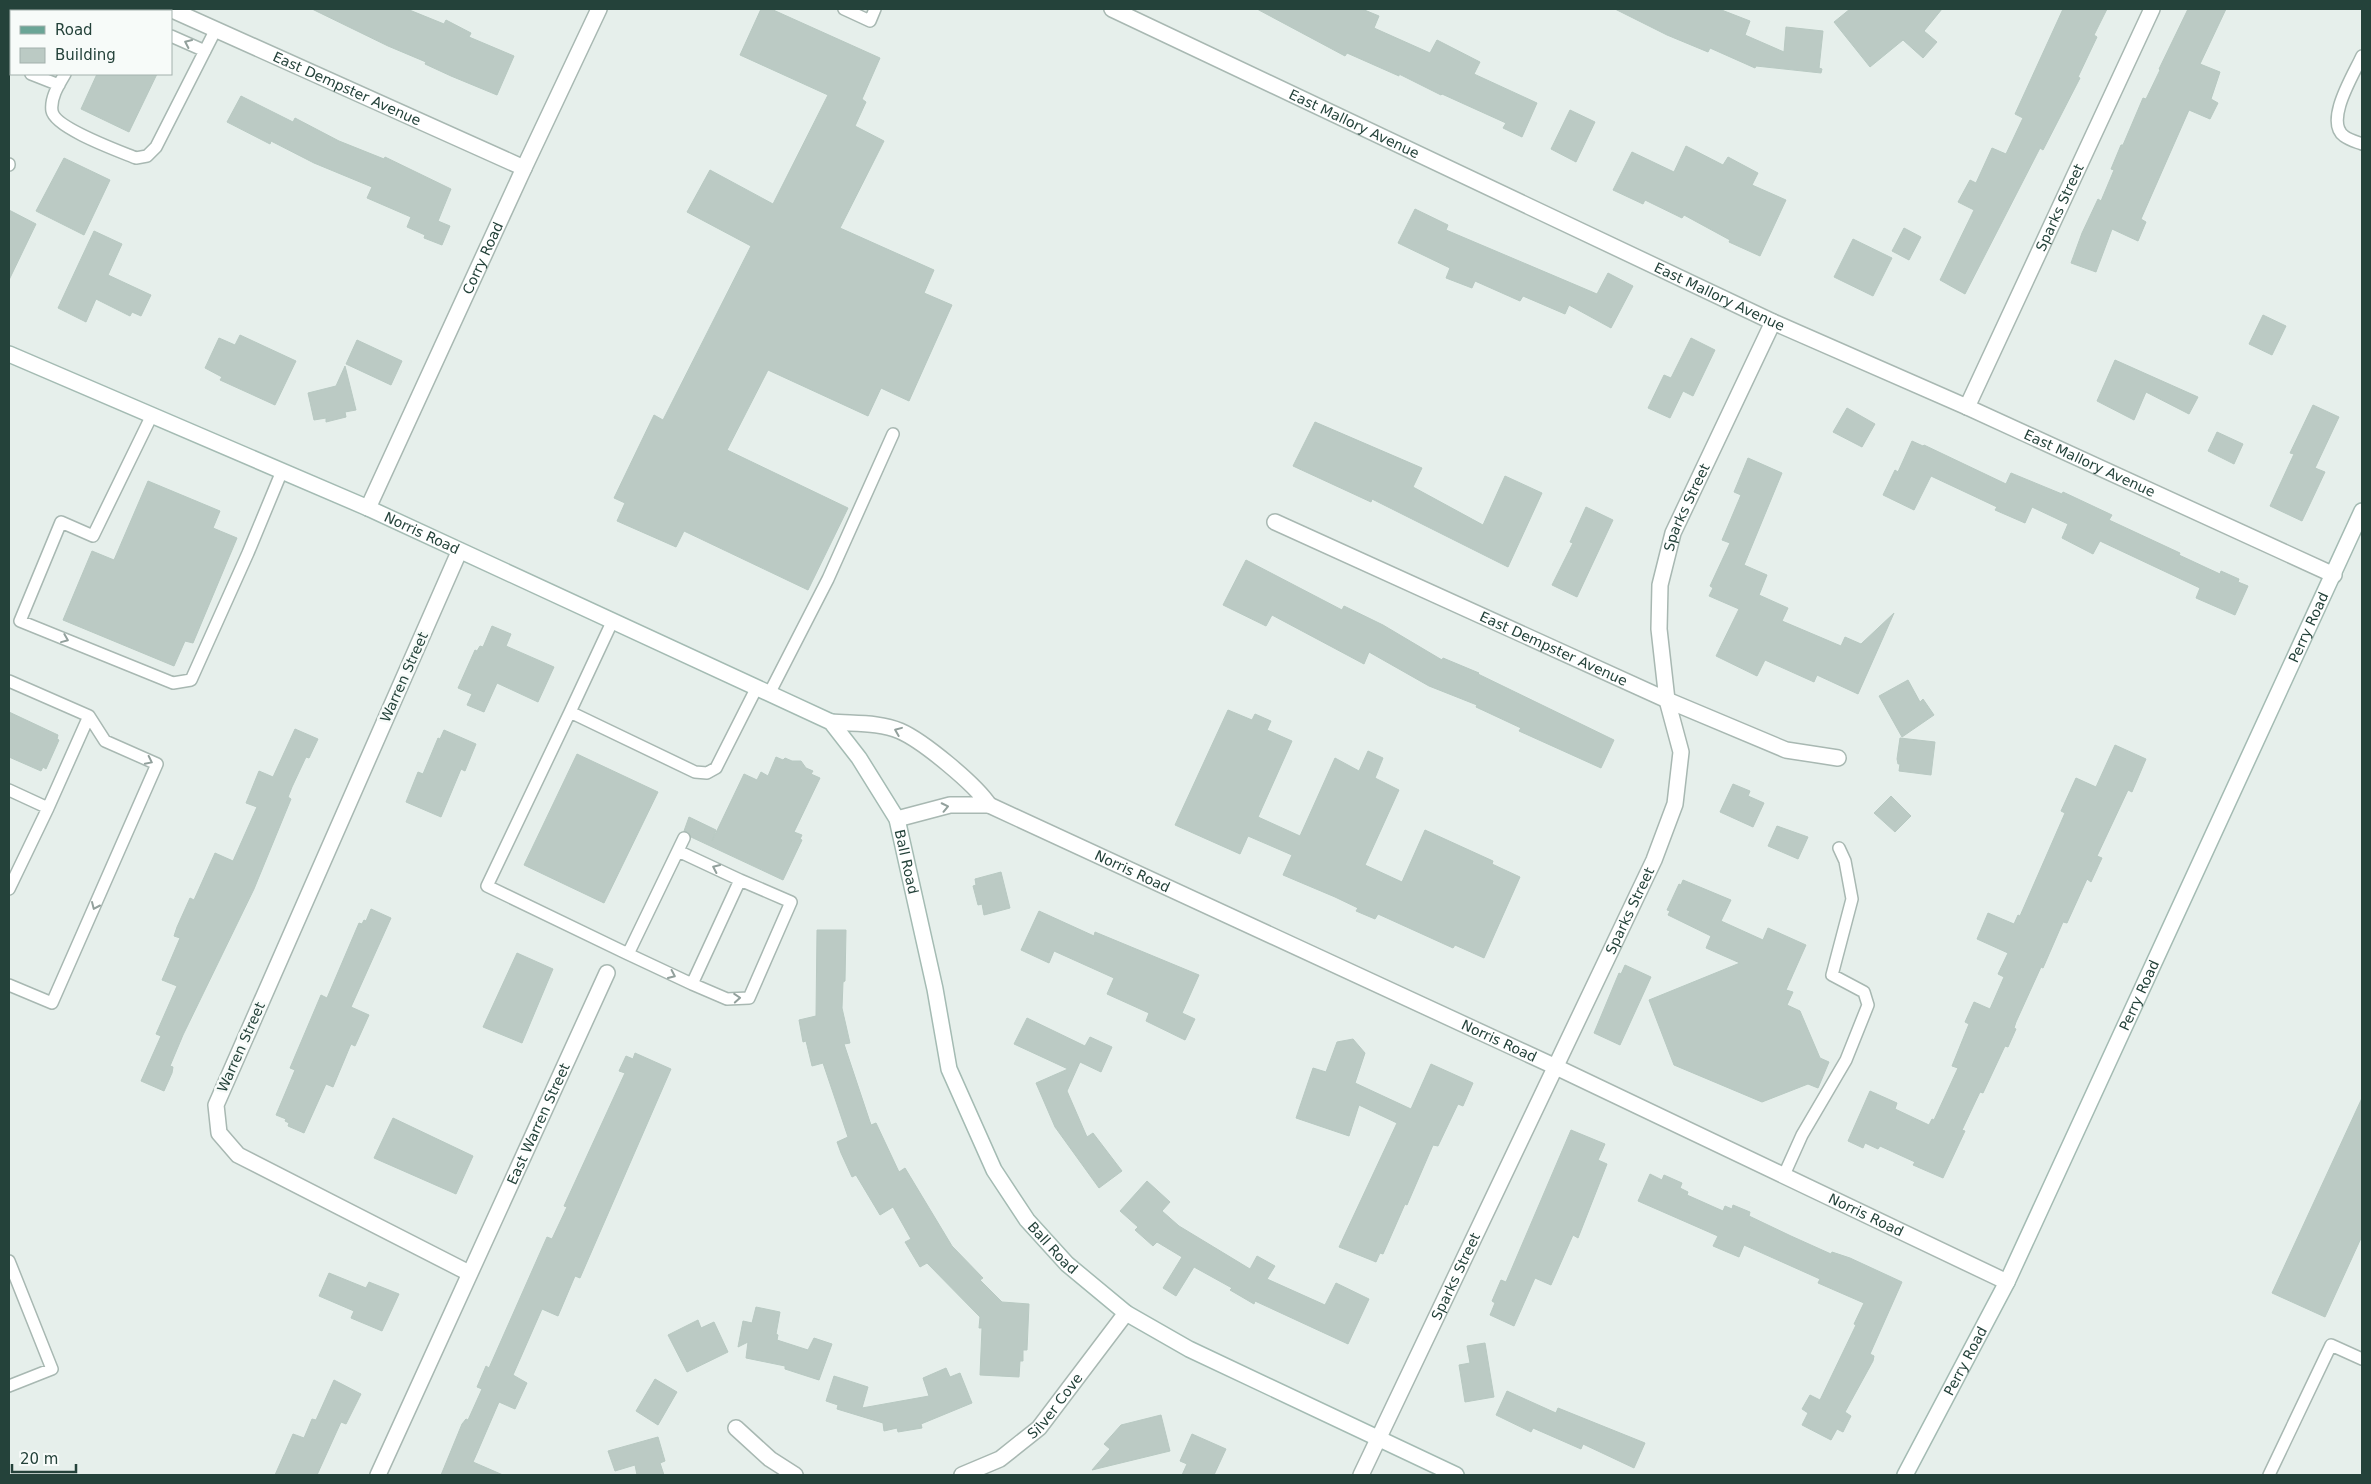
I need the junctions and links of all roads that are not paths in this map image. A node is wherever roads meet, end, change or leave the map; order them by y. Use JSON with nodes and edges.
{"nodes":[{"id":1,"x":170,"y":9,"type":"edge"},
{"id":2,"x":599,"y":9,"type":"edge"},
{"id":3,"x":844,"y":9,"type":"edge"},
{"id":4,"x":875,"y":9,"type":"edge"},
{"id":5,"x":1112,"y":9,"type":"edge"},
{"id":6,"x":2152,"y":9,"type":"edge"},
{"id":7,"x":216,"y":30,"type":"junction"},
{"id":8,"x":172,"y":36,"type":"edge"},
{"id":9,"x":205,"y":51,"type":"junction"},
{"id":10,"x":2362,"y":56,"type":"edge"},
{"id":11,"x":34,"y":75,"type":"edge"},
{"id":12,"x":64,"y":75,"type":"edge"},
{"id":13,"x":59,"y":85,"type":"junction"},
{"id":14,"x":2362,"y":144,"type":"edge"},
{"id":15,"x":524,"y":168,"type":"junction"},
{"id":16,"x":1773,"y":322,"type":"junction"},
{"id":17,"x":9,"y":354,"type":"edge"},
{"id":18,"x":1967,"y":406,"type":"junction"},
{"id":19,"x":152,"y":415,"type":"junction"},
{"id":20,"x":893,"y":434,"type":"dead end"},
{"id":21,"x":282,"y":472,"type":"junction"},
{"id":22,"x":368,"y":508,"type":"junction"},
{"id":23,"x":2362,"y":511,"type":"edge"},
{"id":24,"x":1275,"y":522,"type":"dead end"},
{"id":25,"x":459,"y":552,"type":"junction"},
{"id":26,"x":2334,"y":575,"type":"junction"},
{"id":27,"x":613,"y":620,"type":"junction"},
{"id":28,"x":9,"y":681,"type":"edge"},
{"id":29,"x":763,"y":690,"type":"junction"},
{"id":30,"x":1667,"y":700,"type":"junction"},
{"id":31,"x":570,"y":712,"type":"junction"},
{"id":32,"x":89,"y":716,"type":"junction"},
{"id":33,"x":831,"y":722,"type":"junction"},
{"id":34,"x":1838,"y":758,"type":"dead end"},
{"id":35,"x":9,"y":790,"type":"edge"},
{"id":36,"x":988,"y":805,"type":"junction"},
{"id":37,"x":48,"y":808,"type":"junction"},
{"id":38,"x":897,"y":818,"type":"junction"},
{"id":39,"x":684,"y":838,"type":"dead end"},
{"id":40,"x":1839,"y":848,"type":"dead end"},
{"id":41,"x":678,"y":851,"type":"junction"},
{"id":42,"x":740,"y":880,"type":"junction"},
{"id":43,"x":9,"y":889,"type":"edge"},
{"id":44,"x":628,"y":954,"type":"junction"},
{"id":45,"x":606,"y":974,"type":"dead end"},
{"id":46,"x":692,"y":984,"type":"junction"},
{"id":47,"x":9,"y":985,"type":"edge"},
{"id":48,"x":1556,"y":1067,"type":"junction"},
{"id":49,"x":1784,"y":1175,"type":"junction"},
{"id":50,"x":9,"y":1261,"type":"edge"},
{"id":51,"x":469,"y":1273,"type":"junction"},
{"id":52,"x":2007,"y":1282,"type":"junction"},
{"id":53,"x":1126,"y":1313,"type":"junction"},
{"id":54,"x":2362,"y":1359,"type":"edge"},
{"id":55,"x":9,"y":1386,"type":"edge"},
{"id":56,"x":736,"y":1428,"type":"dead end"},
{"id":57,"x":1378,"y":1440,"type":"junction"},
{"id":58,"x":378,"y":1475,"type":"edge"},
{"id":59,"x":795,"y":1475,"type":"edge"},
{"id":60,"x":962,"y":1475,"type":"edge"},
{"id":61,"x":1361,"y":1475,"type":"edge"},
{"id":62,"x":1456,"y":1475,"type":"edge"},
{"id":63,"x":1905,"y":1475,"type":"edge"},
{"id":64,"x":2269,"y":1475,"type":"edge"}],
"edges":[{"from":1,"to":7,"type":"street","name":"East Dempster Avenue"},
{"from":2,"to":15,"type":"street","name":"Corry Road"},
{"from":3,"to":4,"type":"lane"},
{"from":5,"to":16,"type":"street","name":"East Mallory Avenue"},
{"from":6,"to":18,"type":"street","name":"Sparks Street"},
{"from":7,"to":9,"type":"lane"},
{"from":7,"to":15,"type":"street","name":"East Dempster Avenue"},
{"from":9,"to":8,"type":"lane","one_way":true},
{"from":9,"to":13,"type":"lane"},
{"from":10,"to":14,"type":"lane"},
{"from":11,"to":13,"type":"lane"},
{"from":12,"to":13,"type":"lane"},
{"from":15,"to":22,"type":"street","name":"Corry Road"},
{"from":16,"to":18,"type":"street","name":"East Mallory Avenue"},
{"from":16,"to":30,"type":"street","name":"Sparks Street"},
{"from":17,"to":19,"type":"street","name":"Norris Road"},
{"from":18,"to":26,"type":"street","name":"East Mallory Avenue"},
{"from":19,"to":21,"type":"street","name":"Norris Road"},
{"from":19,"to":21,"type":"lane","one_way":true},
{"from":20,"to":29,"type":"lane"},
{"from":21,"to":22,"type":"street","name":"Norris Road"},
{"from":22,"to":25,"type":"street","name":"Norris Road"},
{"from":23,"to":26,"type":"street","name":"Perry Road"},
{"from":24,"to":30,"type":"street","name":"East Dempster Avenue"},
{"from":25,"to":27,"type":"street","name":"Norris Road"},
{"from":25,"to":51,"type":"street","name":"Warren Street"},
{"from":26,"to":52,"type":"street","name":"Perry Road"},
{"from":27,"to":29,"type":"street","name":"Norris Road"},
{"from":27,"to":31,"type":"lane"},
{"from":28,"to":32,"type":"lane"},
{"from":29,"to":31,"type":"lane"},
{"from":29,"to":33,"type":"street","name":"Norris Road"},
{"from":30,"to":34,"type":"street","name":"East Dempster Avenue"},
{"from":30,"to":48,"type":"street","name":"Sparks Street"},
{"from":31,"to":44,"type":"lane"},
{"from":32,"to":37,"type":"lane"},
{"from":32,"to":47,"type":"lane","one_way":true},
{"from":36,"to":33,"type":"street","name":"Norris Road","one_way":true},
{"from":33,"to":38,"type":"street","name":"Norris Road"},
{"from":35,"to":37,"type":"lane"},
{"from":38,"to":36,"type":"street","name":"Norris Road","one_way":true},
{"from":36,"to":48,"type":"street","name":"Norris Road"},
{"from":37,"to":43,"type":"lane"},
{"from":38,"to":53,"type":"street","name":"Ball Road"},
{"from":39,"to":41,"type":"lane"},
{"from":40,"to":49,"type":"lane"},
{"from":42,"to":41,"type":"lane","one_way":true},
{"from":41,"to":44,"type":"lane"},
{"from":42,"to":46,"type":"lane"},
{"from":46,"to":42,"type":"lane","one_way":true},
{"from":44,"to":46,"type":"lane","one_way":true},
{"from":45,"to":51,"type":"street","name":"East Warren Street"},
{"from":48,"to":49,"type":"street","name":"Norris Road"},
{"from":48,"to":57,"type":"street","name":"Sparks Street"},
{"from":49,"to":52,"type":"street","name":"Norris Road"},
{"from":50,"to":55,"type":"lane"},
{"from":51,"to":58,"type":"street"},
{"from":52,"to":63,"type":"street","name":"Perry Road"},
{"from":53,"to":57,"type":"street","name":"Ball Road"},
{"from":53,"to":60,"type":"street","name":"Silver Cove"},
{"from":54,"to":64,"type":"lane"},
{"from":56,"to":59,"type":"street"},
{"from":57,"to":61,"type":"street","name":"Sparks Street"},
{"from":57,"to":62,"type":"street","name":"Ball Road"}]}
